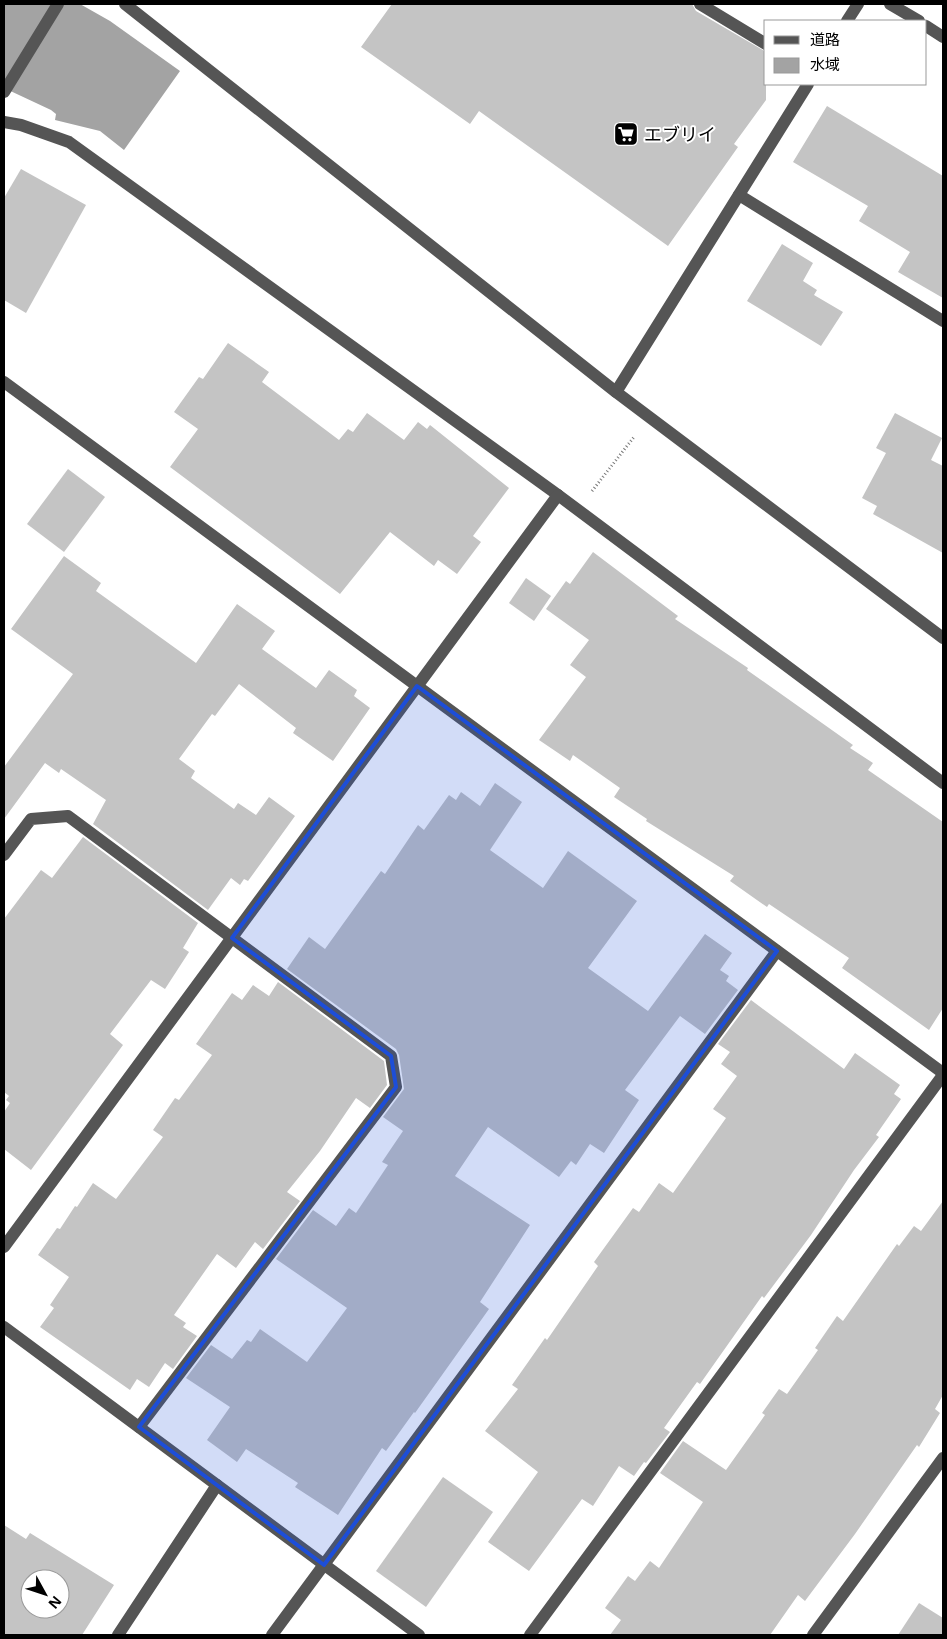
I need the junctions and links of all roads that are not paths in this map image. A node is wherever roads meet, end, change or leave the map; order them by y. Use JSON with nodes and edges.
{"nodes":[{"id":1,"x":58,"y":4,"type":"edge"},
{"id":2,"x":125,"y":4,"type":"edge"},
{"id":3,"x":700,"y":4,"type":"edge"},
{"id":4,"x":858,"y":4,"type":"edge"},
{"id":5,"x":890,"y":4,"type":"edge"},
{"id":6,"x":848,"y":20,"type":"edge"},
{"id":7,"x":916,"y":20,"type":"edge"},
{"id":8,"x":927,"y":27,"type":"edge"},
{"id":9,"x":943,"y":37,"type":"edge"},
{"id":10,"x":764,"y":43,"type":"edge"},
{"id":11,"x":807,"y":85,"type":"edge"},
{"id":12,"x":4,"y":92,"type":"edge"},
{"id":13,"x":4,"y":122,"type":"edge"},
{"id":14,"x":739,"y":195,"type":"junction"},
{"id":15,"x":943,"y":322,"type":"edge"},
{"id":16,"x":4,"y":382,"type":"edge"},
{"id":17,"x":616,"y":392,"type":"junction"},
{"id":18,"x":558,"y":495,"type":"junction"},
{"id":19,"x":943,"y":638,"type":"edge"},
{"id":20,"x":417,"y":686,"type":"junction"},
{"id":21,"x":943,"y":783,"type":"edge"},
{"id":22,"x":4,"y":855,"type":"edge"},
{"id":23,"x":232,"y":938,"type":"junction"},
{"id":24,"x":778,"y":951,"type":"junction"},
{"id":25,"x":943,"y":1074,"type":"edge"},
{"id":26,"x":4,"y":1247,"type":"edge"},
{"id":27,"x":4,"y":1327,"type":"edge"},
{"id":28,"x":139,"y":1427,"type":"junction"},
{"id":29,"x":943,"y":1458,"type":"edge"},
{"id":30,"x":217,"y":1485,"type":"junction"},
{"id":31,"x":324,"y":1565,"type":"junction"},
{"id":32,"x":118,"y":1635,"type":"edge"},
{"id":33,"x":272,"y":1635,"type":"edge"},
{"id":34,"x":419,"y":1635,"type":"edge"},
{"id":35,"x":530,"y":1635,"type":"edge"},
{"id":36,"x":814,"y":1635,"type":"edge"}],
"edges":[{"from":1,"to":12,"type":"street"},
{"from":2,"to":17,"type":"street"},
{"from":3,"to":10,"type":"street"},
{"from":4,"to":6,"type":"street"},
{"from":5,"to":7,"type":"street"},
{"from":8,"to":9,"type":"street"},
{"from":11,"to":14,"type":"street"},
{"from":13,"to":18,"type":"street"},
{"from":14,"to":15,"type":"street"},
{"from":14,"to":17,"type":"street"},
{"from":16,"to":20,"type":"street"},
{"from":17,"to":19,"type":"street"},
{"from":18,"to":20,"type":"street"},
{"from":18,"to":21,"type":"street"},
{"from":20,"to":23,"type":"street"},
{"from":20,"to":24,"type":"street"},
{"from":22,"to":23,"type":"street"},
{"from":23,"to":26,"type":"street"},
{"from":23,"to":28,"type":"street"},
{"from":24,"to":25,"type":"street"},
{"from":24,"to":31,"type":"street"},
{"from":25,"to":35,"type":"street"},
{"from":27,"to":28,"type":"street"},
{"from":28,"to":30,"type":"street"},
{"from":29,"to":36,"type":"street"},
{"from":30,"to":31,"type":"street"},
{"from":30,"to":32,"type":"street"},
{"from":31,"to":33,"type":"street"},
{"from":31,"to":34,"type":"street"}]}
